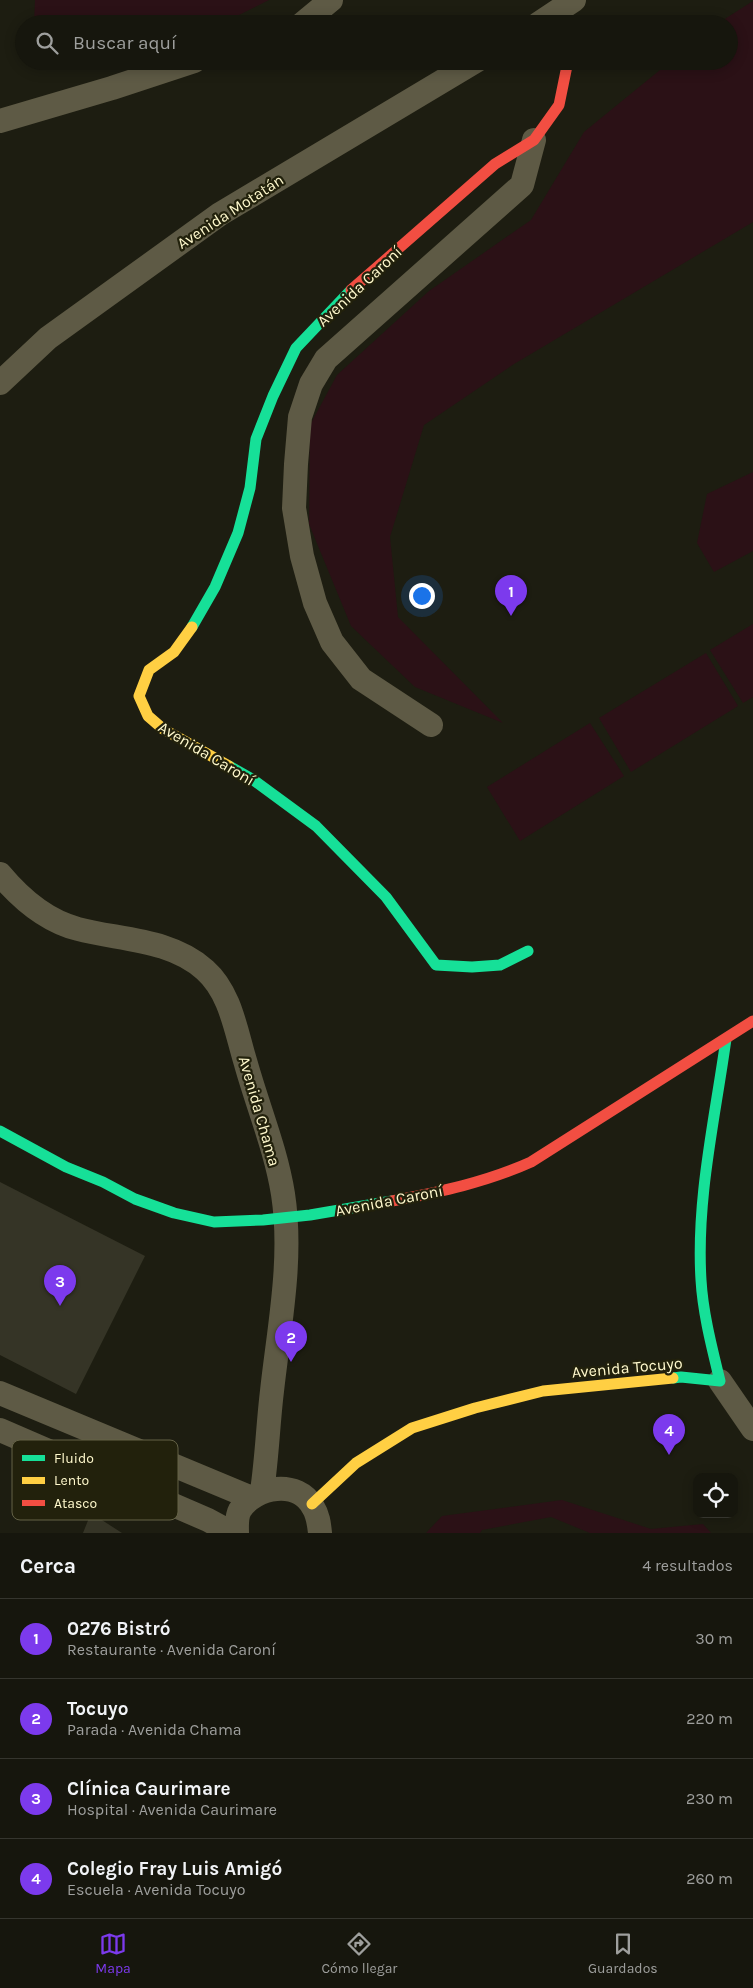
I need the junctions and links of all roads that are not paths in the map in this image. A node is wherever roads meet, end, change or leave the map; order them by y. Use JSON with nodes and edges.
{"nodes":[{"id":1,"x":331,"y":0,"type":"edge"},
{"id":2,"x":564,"y":8,"type":"edge"},
{"id":3,"x":313,"y":15,"type":"edge"},
{"id":4,"x":553,"y":15,"type":"edge"},
{"id":5,"x":167,"y":70,"type":"edge"},
{"id":6,"x":461,"y":70,"type":"edge"},
{"id":7,"x":566,"y":70,"type":"edge"},
{"id":8,"x":0,"y":121,"type":"edge"},
{"id":9,"x":534,"y":140,"type":"junction"},
{"id":10,"x":0,"y":384,"type":"edge"},
{"id":11,"x":431,"y":725,"type":"dead end"},
{"id":12,"x":0,"y":874,"type":"edge"},
{"id":13,"x":528,"y":951,"type":"dead end"},
{"id":14,"x":753,"y":1021,"type":"edge"},
{"id":15,"x":726,"y":1039,"type":"junction"},
{"id":16,"x":0,"y":1130,"type":"edge"},
{"id":17,"x":286,"y":1218,"type":"junction"},
{"id":18,"x":720,"y":1381,"type":"junction"},
{"id":19,"x":0,"y":1393,"type":"edge"},
{"id":20,"x":753,"y":1429,"type":"edge"},
{"id":21,"x":0,"y":1430,"type":"edge"},
{"id":22,"x":23,"y":1440,"type":"edge"},
{"id":23,"x":120,"y":1440,"type":"edge"},
{"id":24,"x":178,"y":1463,"type":"edge"},
{"id":25,"x":257,"y":1494,"type":"junction"},
{"id":26,"x":312,"y":1504,"type":"junction"},
{"id":27,"x":178,"y":1507,"type":"edge"},
{"id":28,"x":232,"y":1533,"type":"edge"},
{"id":29,"x":237,"y":1533,"type":"edge"},
{"id":30,"x":320,"y":1533,"type":"edge"}],
"edges":[{"from":1,"to":3,"type":"street"},
{"from":2,"to":4,"type":"street"},
{"from":5,"to":8,"type":"street"},
{"from":6,"to":10,"type":"street","name":"Avenida Motatán"},
{"from":7,"to":9,"type":"street","name":"Avenida Caroní"},
{"from":9,"to":11,"type":"street","name":"Avenida Caroní"},
{"from":9,"to":13,"type":"street","name":"Avenida Caroní"},
{"from":12,"to":17,"type":"street","name":"Avenida Chama"},
{"from":14,"to":15,"type":"street","name":"Avenida Caroní"},
{"from":15,"to":17,"type":"street","name":"Avenida Caroní"},
{"from":15,"to":18,"type":"street"},
{"from":16,"to":17,"type":"street","name":"Avenida Caroní"},
{"from":17,"to":25,"type":"street","name":"Avenida Chama"},
{"from":18,"to":20,"type":"street"},
{"from":18,"to":26,"type":"street","name":"Avenida Tocuyo"},
{"from":19,"to":23,"type":"street"},
{"from":21,"to":22,"type":"street"},
{"from":24,"to":25,"type":"street"},
{"from":25,"to":26,"type":"street"},
{"from":25,"to":29,"type":"street"},
{"from":26,"to":30,"type":"street"},
{"from":27,"to":28,"type":"street"}]}
